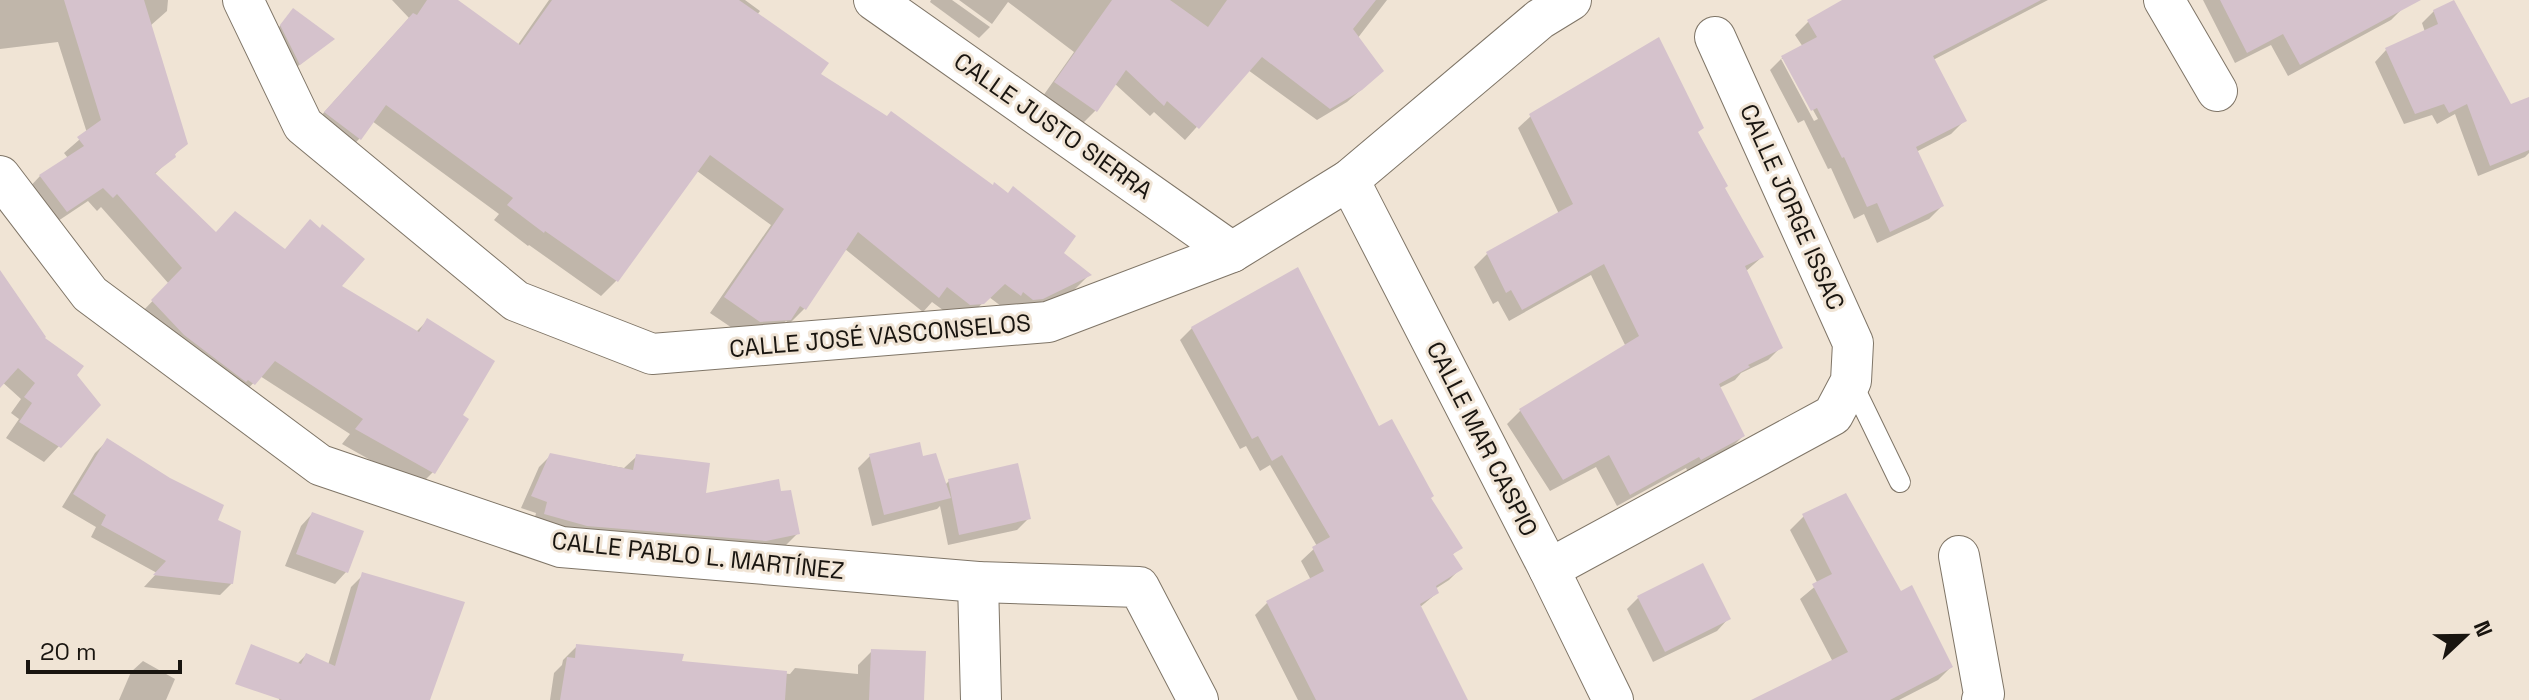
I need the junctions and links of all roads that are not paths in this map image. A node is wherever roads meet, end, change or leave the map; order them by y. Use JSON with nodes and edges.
{"nodes":[{"id":1,"x":243,"y":0,"type":"edge"},
{"id":2,"x":874,"y":0,"type":"edge"},
{"id":3,"x":2164,"y":0,"type":"edge"},
{"id":4,"x":1542,"y":6,"type":"edge"},
{"id":5,"x":1715,"y":37,"type":"dead end"},
{"id":6,"x":2217,"y":91,"type":"dead end"},
{"id":7,"x":0,"y":176,"type":"edge"},
{"id":8,"x":1349,"y":180,"type":"junction"},
{"id":9,"x":1232,"y":252,"type":"junction"},
{"id":10,"x":1851,"y":381,"type":"junction"},
{"id":11,"x":1900,"y":482,"type":"dead end"},
{"id":12,"x":1959,"y":556,"type":"dead end"},
{"id":13,"x":1549,"y":569,"type":"junction"},
{"id":14,"x":978,"y":582,"type":"junction"},
{"id":15,"x":981,"y":700,"type":"edge"},
{"id":16,"x":1198,"y":700,"type":"edge"},
{"id":17,"x":1613,"y":700,"type":"edge"},
{"id":18,"x":1982,"y":700,"type":"edge"}],
"edges":[{"from":1,"to":9,"type":"street","name":"CALLE JOSÉ VASCONSELOS"},
{"from":2,"to":9,"type":"street","name":"CALLE JUSTO SIERRA"},
{"from":3,"to":6,"type":"street"},
{"from":4,"to":8,"type":"street","name":"CALLE JOSÉ VASCONSELOS"},
{"from":5,"to":10,"type":"street","name":"CALLE JORGE ISSAC"},
{"from":7,"to":14,"type":"street","name":"CALLE PABLO L. MARTÍNEZ"},
{"from":8,"to":9,"type":"street","name":"CALLE JOSÉ VASCONSELOS"},
{"from":8,"to":13,"type":"street","name":"CALLE MAR CASPIO"},
{"from":10,"to":11,"type":"lane","name":"CALLE JORGE ISSAC"},
{"from":10,"to":13,"type":"street","name":"CALLE JORGE ISSAC"},
{"from":12,"to":18,"type":"street"},
{"from":13,"to":17,"type":"street","name":"CALLE MAR CASPIO"},
{"from":14,"to":15,"type":"street"},
{"from":14,"to":16,"type":"street","name":"CALLE PABLO L. MARTÍNEZ"}]}
